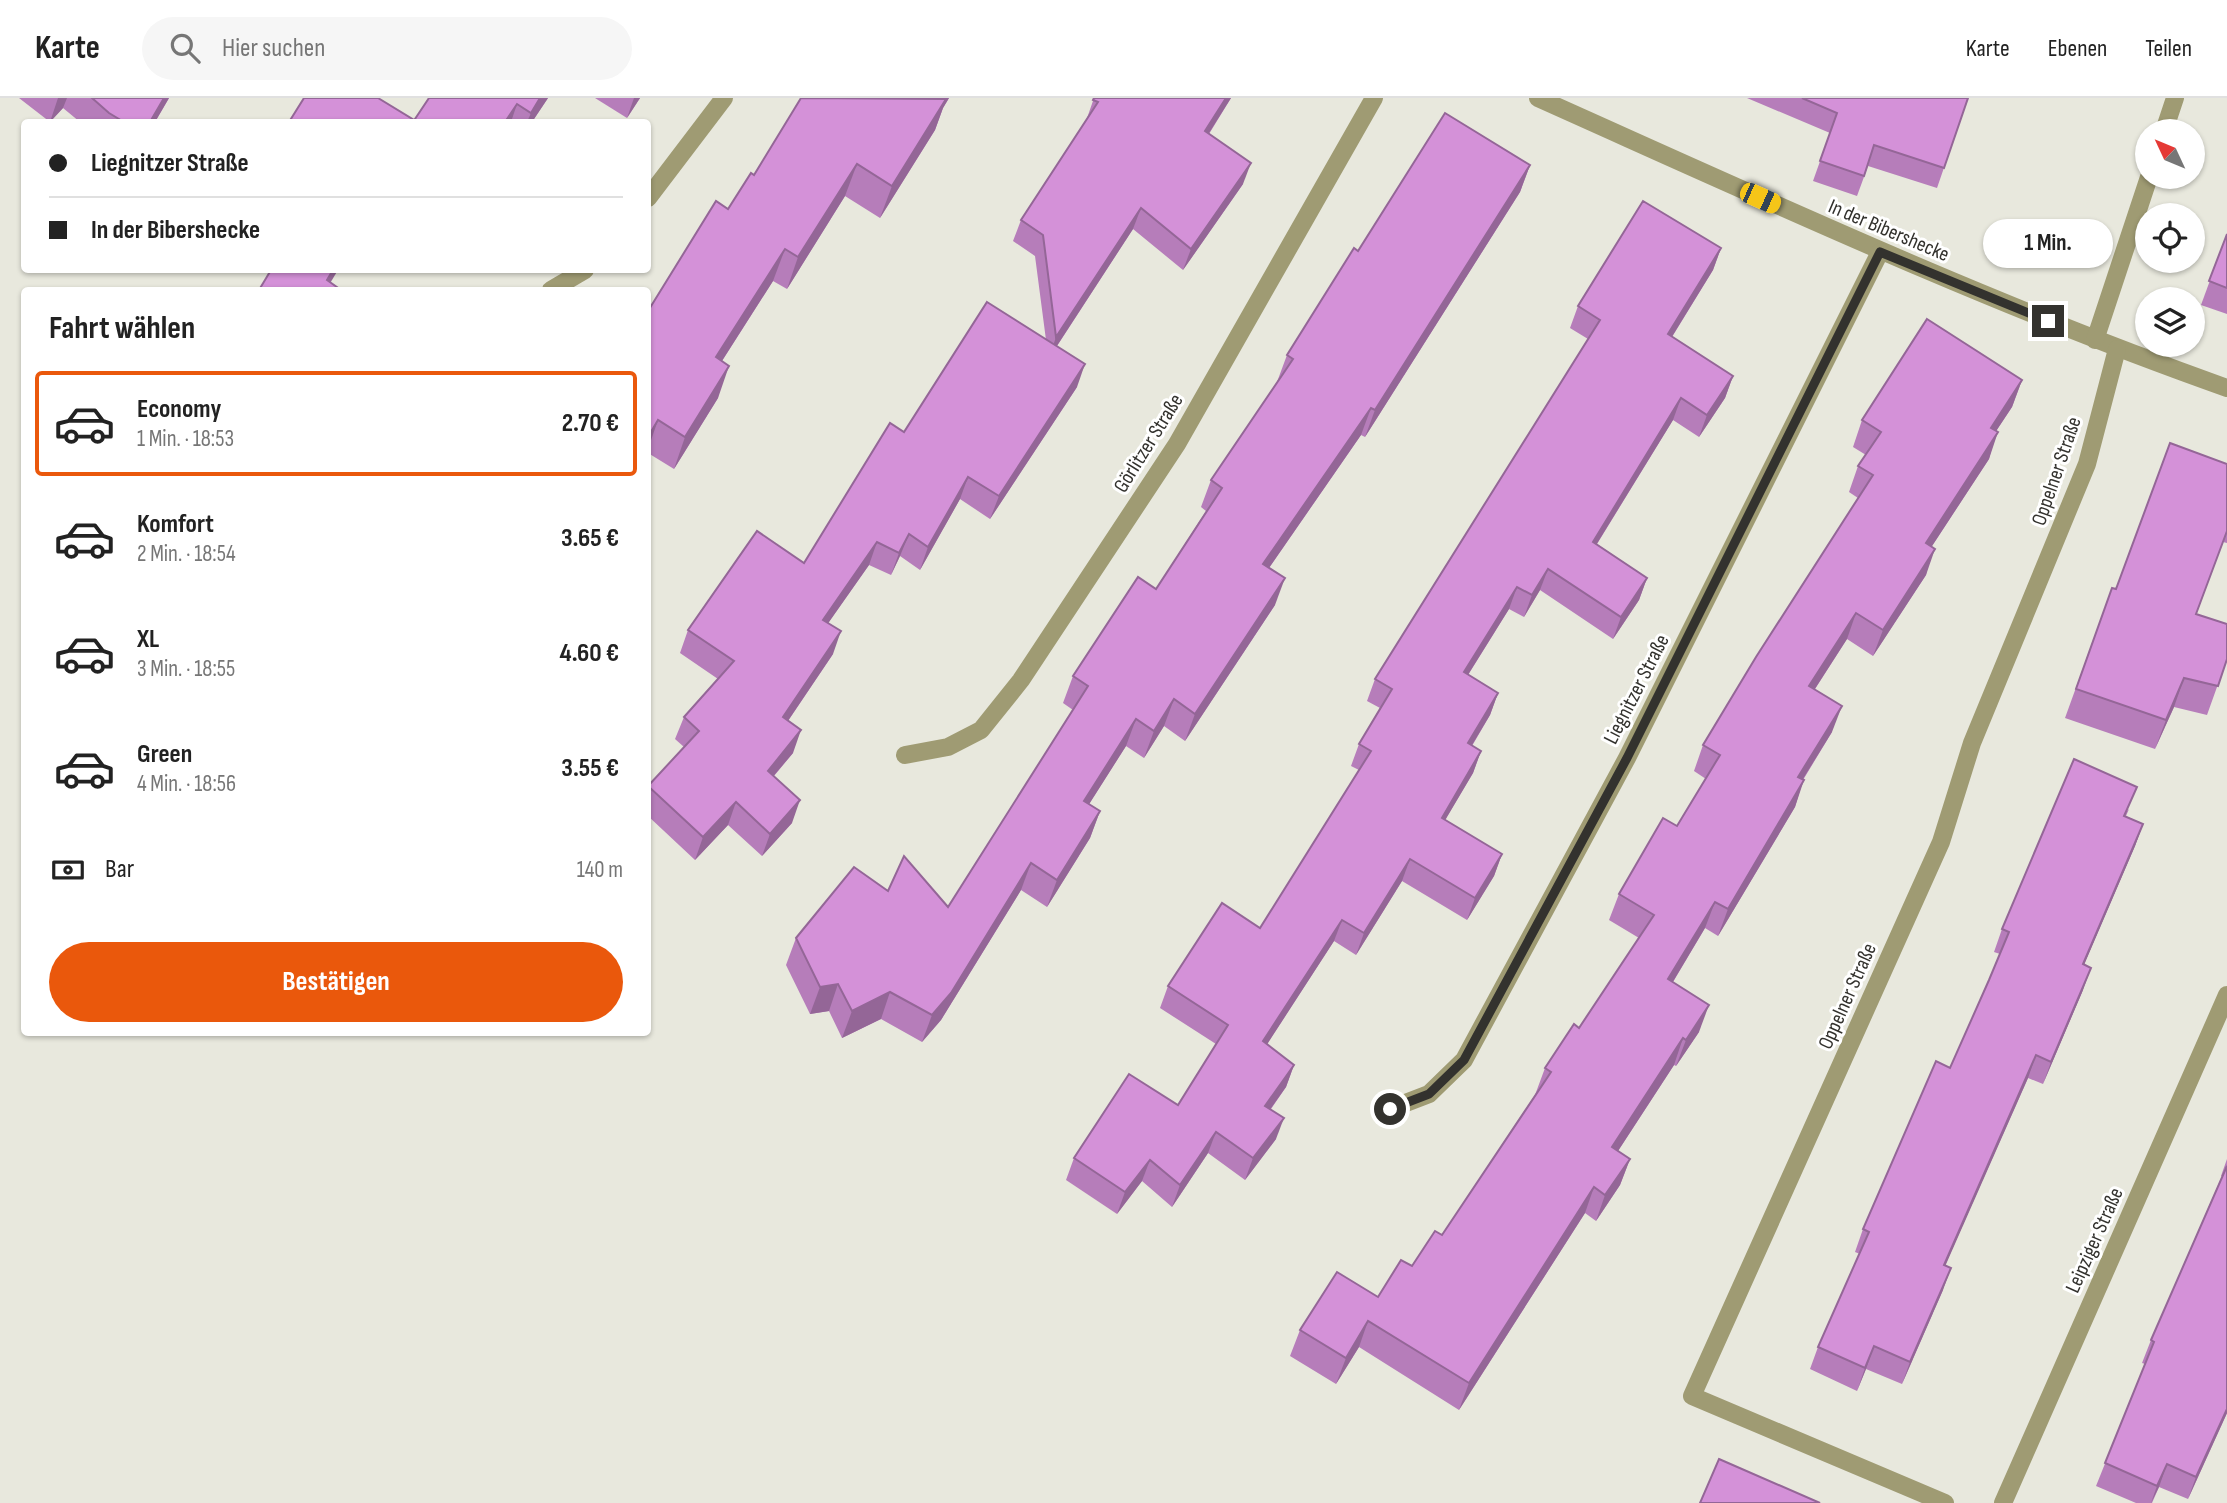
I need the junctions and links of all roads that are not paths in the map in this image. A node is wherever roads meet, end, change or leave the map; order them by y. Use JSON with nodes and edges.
{"nodes":[{"id":1,"x":724,"y":98,"type":"edge"},
{"id":2,"x":1374,"y":98,"type":"edge"},
{"id":3,"x":1538,"y":98,"type":"edge"},
{"id":4,"x":2175,"y":98,"type":"edge"},
{"id":5,"x":2168,"y":119,"type":"edge"},
{"id":6,"x":2146,"y":189,"type":"edge"},
{"id":7,"x":651,"y":194,"type":"edge"},
{"id":8,"x":1880,"y":252,"type":"junction"},
{"id":9,"x":580,"y":273,"type":"edge"},
{"id":10,"x":556,"y":287,"type":"edge"},
{"id":11,"x":2095,"y":340,"type":"junction"},
{"id":12,"x":2117,"y":349,"type":"junction"},
{"id":13,"x":2227,"y":388,"type":"edge"},
{"id":14,"x":905,"y":755,"type":"dead end"},
{"id":15,"x":2227,"y":995,"type":"edge"},
{"id":16,"x":1390,"y":1109,"type":"dead end"},
{"id":17,"x":1945,"y":1503,"type":"edge"},
{"id":18,"x":2003,"y":1503,"type":"edge"}],
"edges":[{"from":1,"to":7,"type":"street"},
{"from":2,"to":14,"type":"street","name":"Görlitzer Straße"},
{"from":3,"to":8,"type":"street","name":"In der Bibershecke"},
{"from":4,"to":5,"type":"street"},
{"from":6,"to":11,"type":"street"},
{"from":8,"to":11,"type":"street","name":"In der Bibershecke"},
{"from":8,"to":16,"type":"street","name":"Liegnitzer Straße"},
{"from":9,"to":10,"type":"street"},
{"from":11,"to":12,"type":"street","name":"In der Bibershecke"},
{"from":12,"to":13,"type":"street","name":"In der Bibershecke"},
{"from":12,"to":17,"type":"street","name":"Oppelner Straße"},
{"from":15,"to":18,"type":"street","name":"Leipziger Straße"}]}
